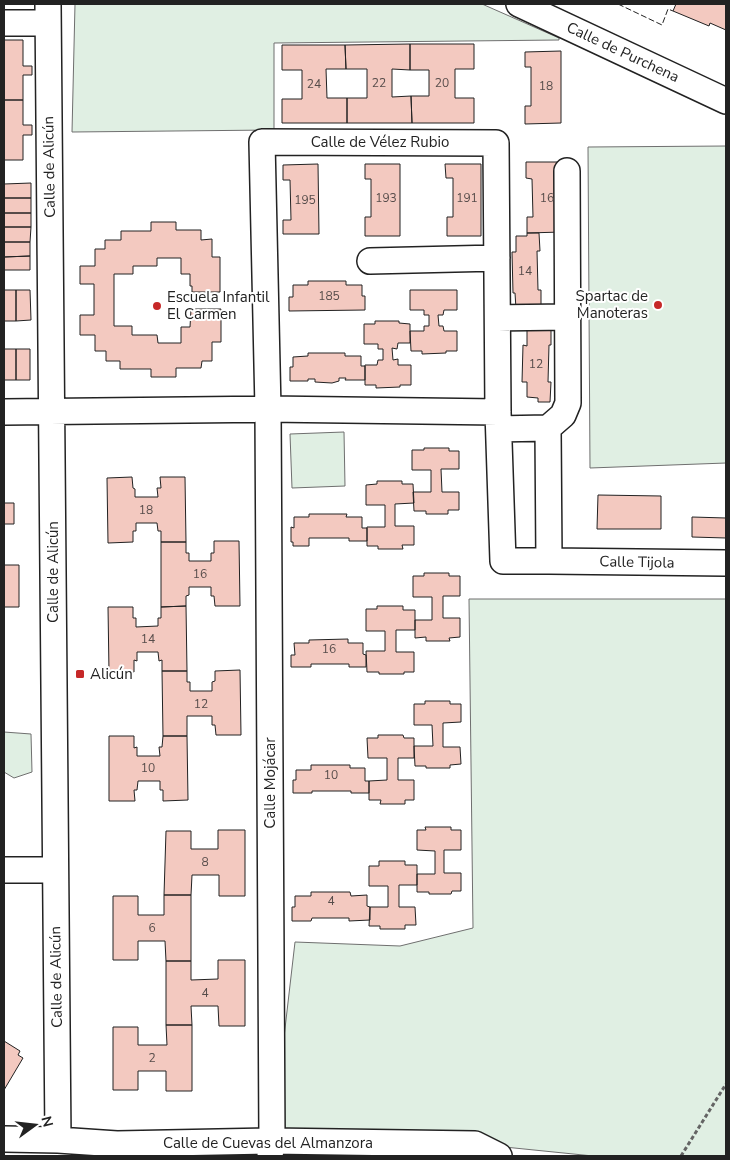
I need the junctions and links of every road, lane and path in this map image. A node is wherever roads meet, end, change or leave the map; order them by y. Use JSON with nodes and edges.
{"nodes":[{"id":1,"x":519,"y":4,"type":"edge"},
{"id":2,"x":48,"y":13,"type":"edge"},
{"id":3,"x":4,"y":23,"type":"edge"},
{"id":4,"x":726,"y":101,"type":"edge"},
{"id":5,"x":567,"y":171,"type":"dead end"},
{"id":6,"x":497,"y":258,"type":"junction"},
{"id":7,"x":370,"y":261,"type":"dead end"},
{"id":8,"x":568,"y":317,"type":"junction"},
{"id":9,"x":498,"y":318,"type":"junction"},
{"id":10,"x":268,"y":409,"type":"junction"},
{"id":11,"x":52,"y":411,"type":"junction"},
{"id":12,"x":4,"y":412,"type":"edge"},
{"id":13,"x":498,"y":421,"type":"junction"},
{"id":14,"x":548,"y":428,"type":"junction"},
{"id":15,"x":548,"y":561,"type":"junction"},
{"id":16,"x":726,"y":563,"type":"edge"},
{"id":17,"x":4,"y":870,"type":"edge"},
{"id":18,"x":55,"y":870,"type":"junction"},
{"id":19,"x":726,"y":1084,"type":"edge"},
{"id":20,"x":4,"y":1139,"type":"edge"},
{"id":21,"x":58,"y":1140,"type":"junction"},
{"id":22,"x":271,"y":1148,"type":"edge"},
{"id":23,"x":117,"y":1150,"type":"edge"},
{"id":24,"x":499,"y":1156,"type":"edge"},
{"id":25,"x":681,"y":1156,"type":"edge"}],
"edges":[{"from":1,"to":4,"type":"street","name":"Calle de Purchena"},
{"from":2,"to":3,"type":"street"},
{"from":2,"to":11,"type":"street","name":"Calle de Alicún"},
{"from":5,"to":8,"type":"street"},
{"from":6,"to":7,"type":"street"},
{"from":6,"to":9,"type":"street","name":"Calle de Vélez Rubio"},
{"from":6,"to":10,"type":"street","name":"Calle de Vélez Rubio"},
{"from":8,"to":9,"type":"street"},
{"from":8,"to":14,"type":"street"},
{"from":9,"to":13,"type":"street","name":"Calle de Vélez Rubio"},
{"from":10,"to":11,"type":"street"},
{"from":10,"to":13,"type":"street"},
{"from":10,"to":22,"type":"street","name":"Calle Mojácar"},
{"from":11,"to":12,"type":"street"},
{"from":11,"to":18,"type":"street","name":"Calle de Alicún"},
{"from":13,"to":14,"type":"street"},
{"from":13,"to":15,"type":"street","name":"Calle Tijola"},
{"from":14,"to":15,"type":"street"},
{"from":15,"to":16,"type":"street","name":"Calle Tijola"},
{"from":17,"to":18,"type":"street"},
{"from":18,"to":21,"type":"street","name":"Calle de Alicún"},
{"from":19,"to":25,"type":"path"},
{"from":20,"to":21,"type":"street","name":"Calle de Cuevas del Almanzora"},
{"from":21,"to":23,"type":"street","name":"Calle de Cuevas del Almanzora"},
{"from":22,"to":23,"type":"street","name":"Calle de Cuevas del Almanzora"},
{"from":22,"to":24,"type":"street","name":"Calle de Cuevas del Almanzora"}]}
